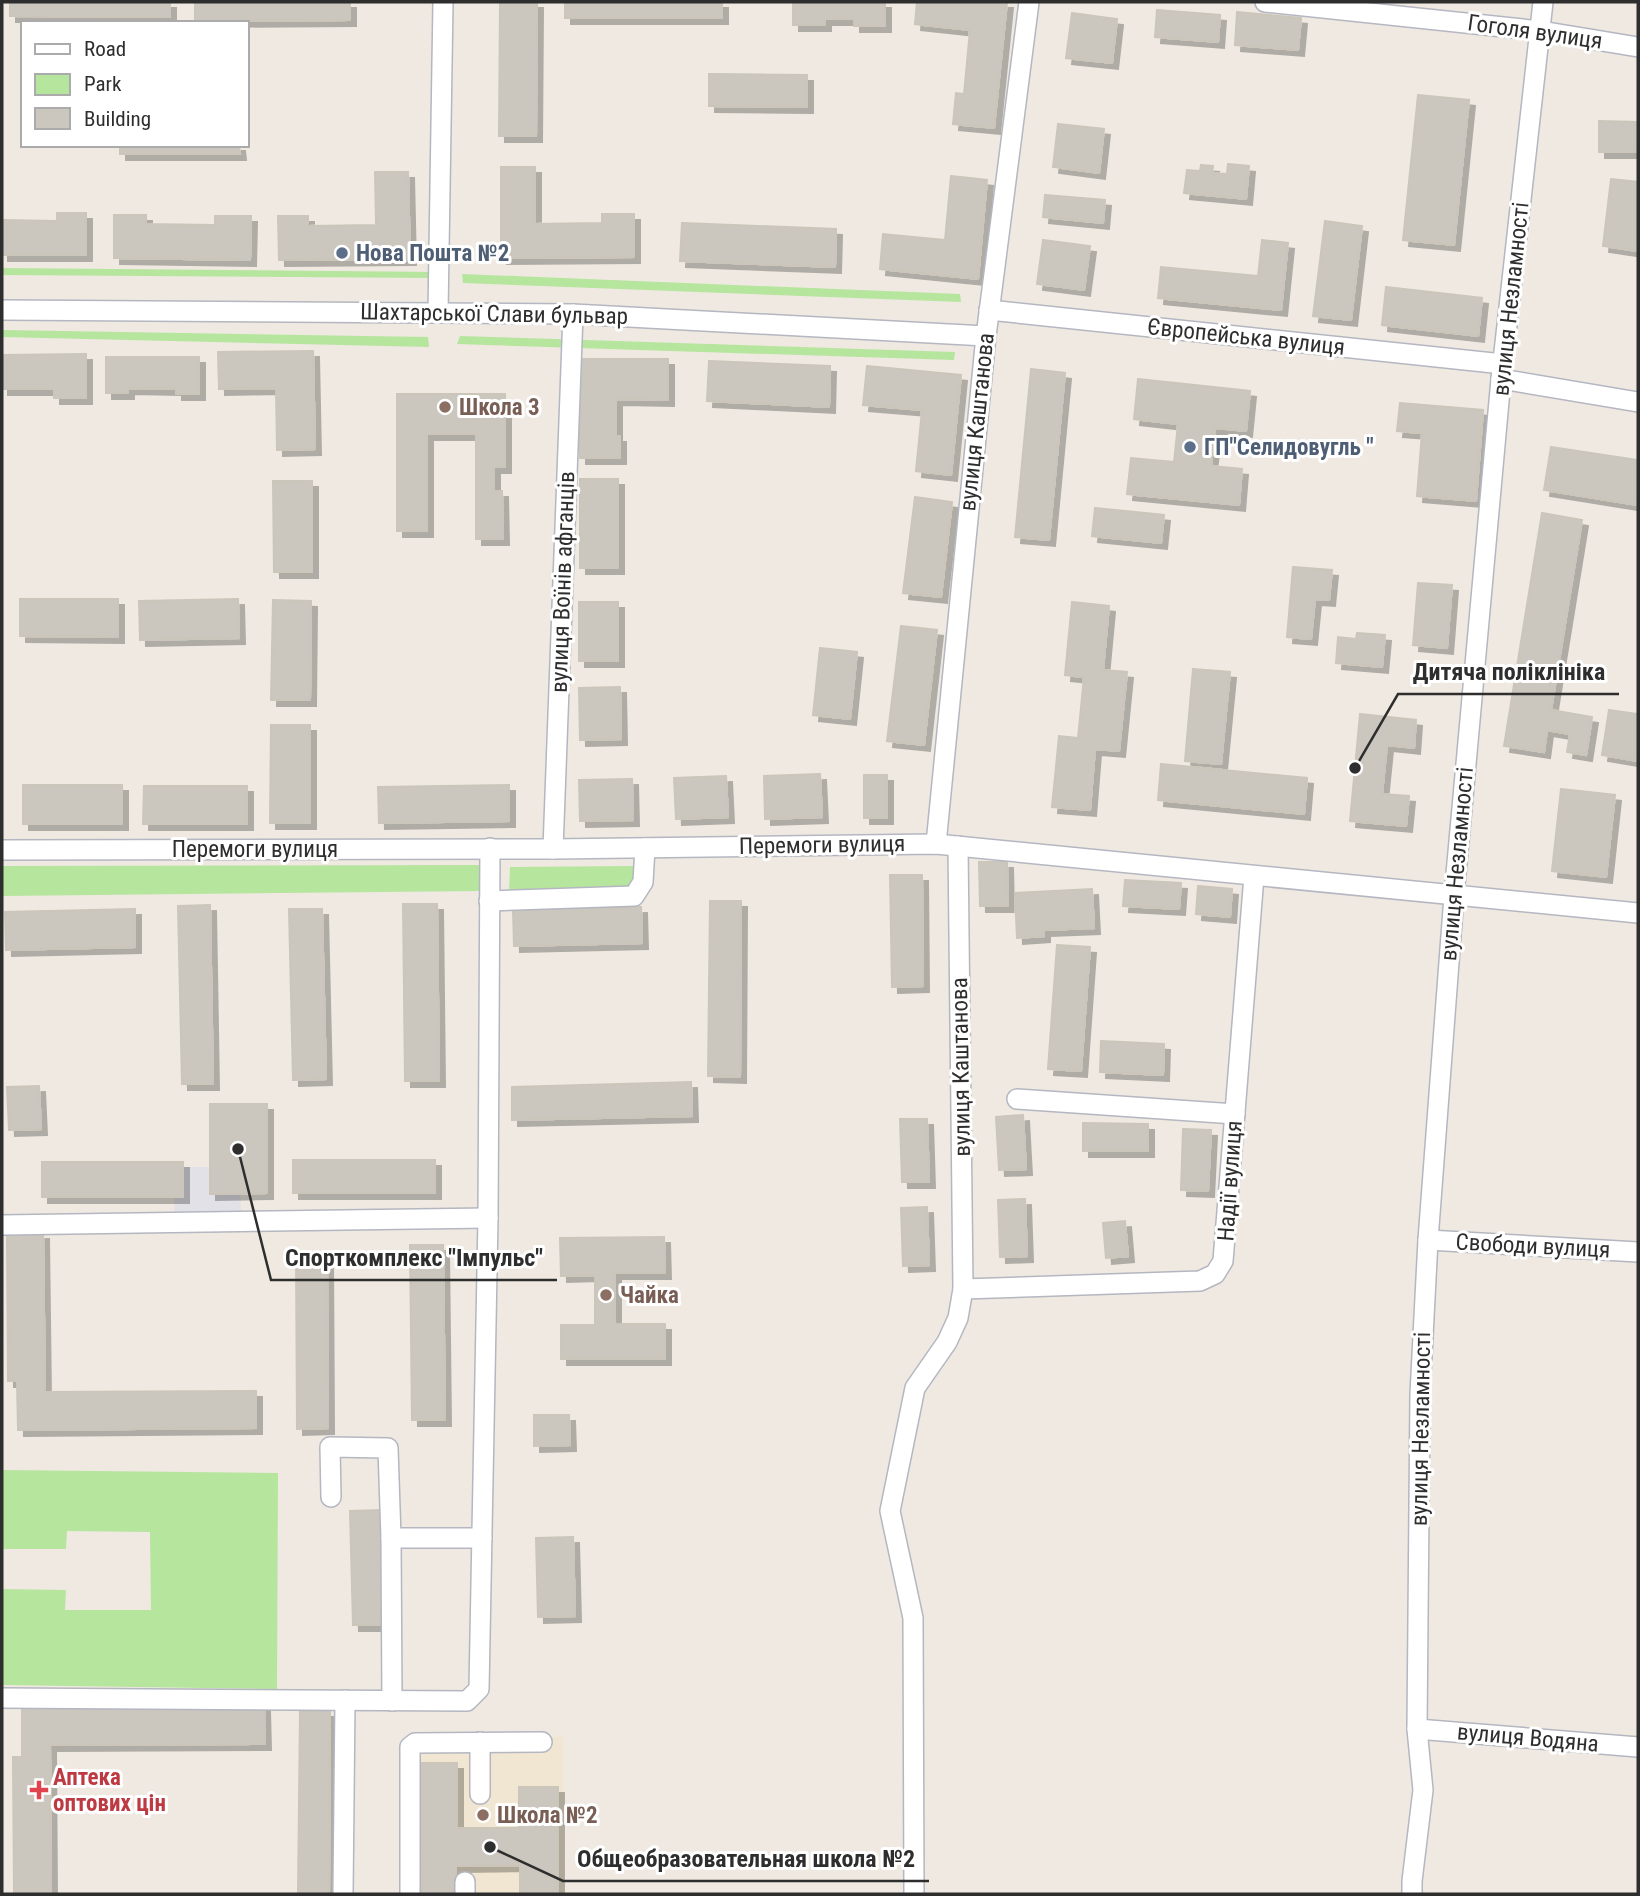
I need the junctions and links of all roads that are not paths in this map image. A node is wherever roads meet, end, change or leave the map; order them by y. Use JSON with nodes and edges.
{"nodes":[{"id":1,"x":443,"y":2,"type":"edge"},
{"id":2,"x":1029,"y":2,"type":"edge"},
{"id":3,"x":1265,"y":2,"type":"edge"},
{"id":4,"x":1544,"y":2,"type":"edge"},
{"id":5,"x":1541,"y":31,"type":"junction"},
{"id":6,"x":1638,"y":47,"type":"edge"},
{"id":7,"x":2,"y":310,"type":"edge"},
{"id":8,"x":989,"y":310,"type":"junction"},
{"id":9,"x":438,"y":312,"type":"junction"},
{"id":10,"x":573,"y":314,"type":"junction"},
{"id":11,"x":986,"y":335,"type":"junction"},
{"id":12,"x":1502,"y":372,"type":"junction"},
{"id":13,"x":1638,"y":402,"type":"edge"},
{"id":14,"x":936,"y":844,"type":"junction"},
{"id":15,"x":958,"y":846,"type":"junction"},
{"id":16,"x":645,"y":848,"type":"junction"},
{"id":17,"x":490,"y":849,"type":"junction"},
{"id":18,"x":553,"y":849,"type":"junction"},
{"id":19,"x":2,"y":850,"type":"edge"},
{"id":20,"x":1254,"y":876,"type":"junction"},
{"id":21,"x":1454,"y":896,"type":"junction"},
{"id":22,"x":489,"y":901,"type":"junction"},
{"id":23,"x":1638,"y":913,"type":"edge"},
{"id":24,"x":1017,"y":1099,"type":"dead end"},
{"id":25,"x":1235,"y":1114,"type":"junction"},
{"id":26,"x":488,"y":1217,"type":"junction"},
{"id":27,"x":2,"y":1225,"type":"edge"},
{"id":28,"x":1428,"y":1240,"type":"junction"},
{"id":29,"x":1638,"y":1252,"type":"edge"},
{"id":30,"x":964,"y":1289,"type":"junction"},
{"id":31,"x":331,"y":1497,"type":"dead end"},
{"id":32,"x":391,"y":1538,"type":"junction"},
{"id":33,"x":482,"y":1538,"type":"junction"},
{"id":34,"x":2,"y":1698,"type":"edge"},
{"id":35,"x":345,"y":1700,"type":"junction"},
{"id":36,"x":392,"y":1701,"type":"junction"},
{"id":37,"x":1417,"y":1729,"type":"junction"},
{"id":38,"x":480,"y":1742,"type":"junction"},
{"id":39,"x":542,"y":1742,"type":"dead end"},
{"id":40,"x":1638,"y":1747,"type":"edge"},
{"id":41,"x":480,"y":1794,"type":"dead end"},
{"id":42,"x":343,"y":1894,"type":"edge"},
{"id":43,"x":410,"y":1894,"type":"edge"},
{"id":44,"x":914,"y":1894,"type":"edge"},
{"id":45,"x":1412,"y":1894,"type":"edge"}],
"edges":[{"from":1,"to":9,"type":"street"},
{"from":2,"to":8,"type":"street","name":"вулиця Каштанова"},
{"from":3,"to":5,"type":"street","name":"Гоголя вулиця"},
{"from":4,"to":5,"type":"street","name":"вулиця Незламності"},
{"from":5,"to":6,"type":"street","name":"Гоголя вулиця"},
{"from":5,"to":12,"type":"street","name":"вулиця Незламності"},
{"from":7,"to":9,"type":"street","name":"Шахтарської Слави бульвар"},
{"from":8,"to":11,"type":"street","name":"вулиця Каштанова"},
{"from":8,"to":12,"type":"street","name":"Європейська вулиця"},
{"from":9,"to":10,"type":"street","name":"Шахтарської Слави бульвар"},
{"from":10,"to":11,"type":"street","name":"Шахтарської Слави бульвар"},
{"from":10,"to":18,"type":"street","name":"вулиця Воїнів афганців"},
{"from":11,"to":14,"type":"street","name":"вулиця Каштанова"},
{"from":12,"to":13,"type":"street","name":"Європейська вулиця"},
{"from":12,"to":21,"type":"street","name":"вулиця Незламності"},
{"from":14,"to":15,"type":"street","name":"Перемоги вулиця"},
{"from":14,"to":16,"type":"street","name":"Перемоги вулиця"},
{"from":15,"to":20,"type":"street","name":"Перемоги вулиця"},
{"from":15,"to":30,"type":"street","name":"вулиця Каштанова"},
{"from":16,"to":18,"type":"street","name":"Перемоги вулиця"},
{"from":16,"to":22,"type":"street"},
{"from":17,"to":18,"type":"street","name":"Перемоги вулиця"},
{"from":17,"to":19,"type":"street","name":"Перемоги вулиця"},
{"from":17,"to":22,"type":"street"},
{"from":20,"to":21,"type":"street","name":"Перемоги вулиця"},
{"from":20,"to":25,"type":"street","name":"Надії вулиця"},
{"from":21,"to":23,"type":"street","name":"Перемоги вулиця"},
{"from":21,"to":28,"type":"street","name":"вулиця Незламності"},
{"from":22,"to":26,"type":"street"},
{"from":24,"to":25,"type":"street"},
{"from":25,"to":30,"type":"street","name":"Надії вулиця"},
{"from":26,"to":27,"type":"street"},
{"from":26,"to":33,"type":"street"},
{"from":28,"to":29,"type":"street","name":"Свободи вулиця"},
{"from":28,"to":37,"type":"street","name":"вулиця Незламності"},
{"from":30,"to":44,"type":"street","name":"вулиця Каштанова"},
{"from":31,"to":32,"type":"street"},
{"from":32,"to":33,"type":"street"},
{"from":32,"to":36,"type":"street"},
{"from":33,"to":36,"type":"street"},
{"from":34,"to":35,"type":"street"},
{"from":35,"to":36,"type":"street"},
{"from":35,"to":42,"type":"street"},
{"from":37,"to":40,"type":"street","name":"вулиця Водяна"},
{"from":37,"to":45,"type":"street","name":"вулиця Незламності"},
{"from":38,"to":39,"type":"street"},
{"from":38,"to":41,"type":"street"},
{"from":38,"to":43,"type":"street"}]}
